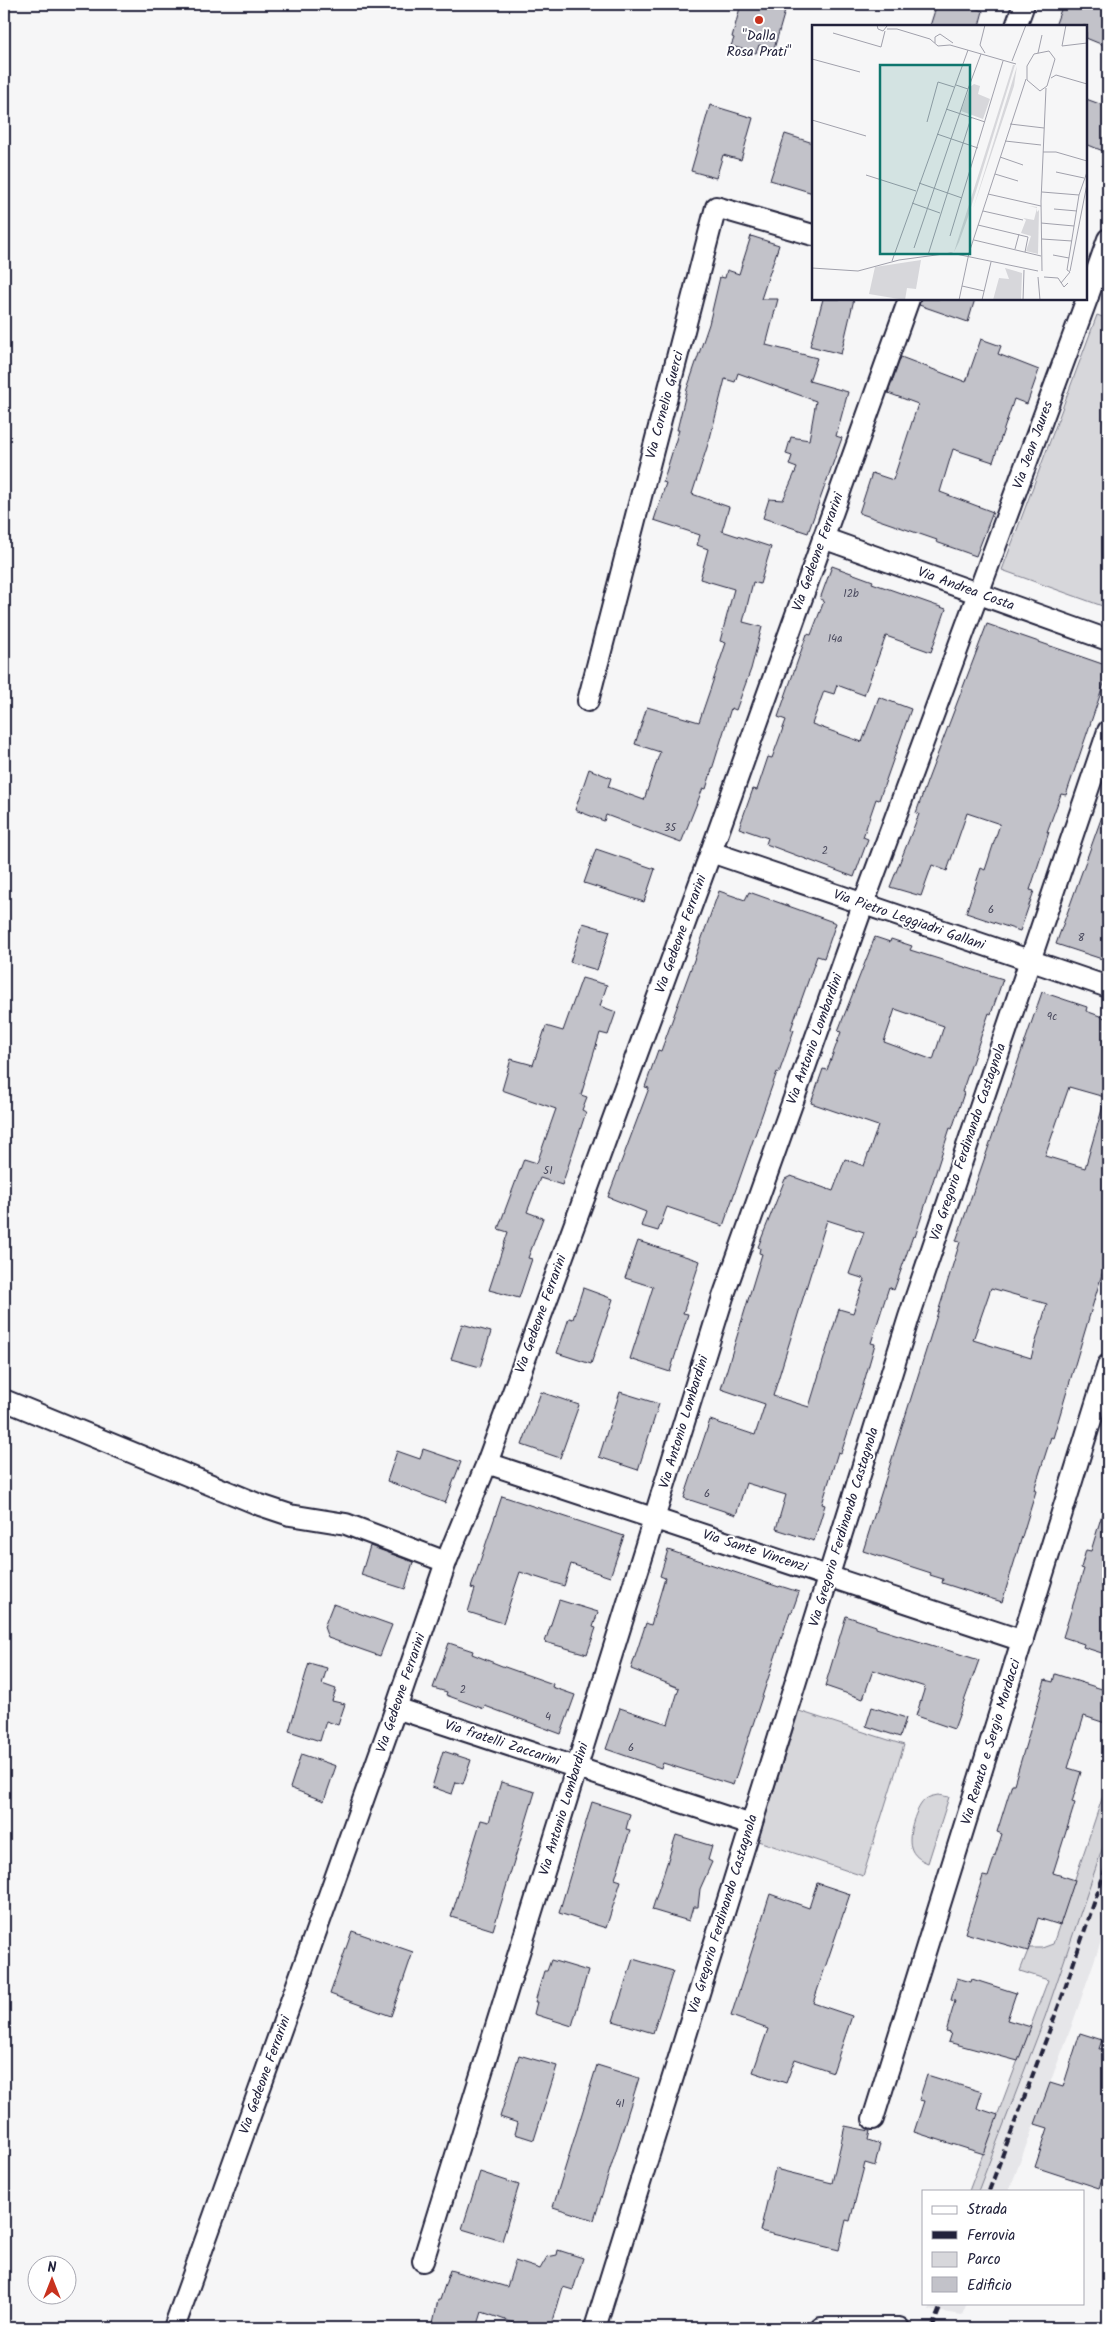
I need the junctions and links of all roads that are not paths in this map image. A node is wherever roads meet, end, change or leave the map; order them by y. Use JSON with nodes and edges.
{"nodes":[{"id":1,"x":1024,"y":4,"type":"edge"},
{"id":2,"x":1016,"y":25,"type":"edge"},
{"id":3,"x":812,"y":234,"type":"edge"},
{"id":4,"x":1108,"y":239,"type":"edge"},
{"id":5,"x":1087,"y":295,"type":"edge"},
{"id":6,"x":909,"y":300,"type":"edge"},
{"id":7,"x":1085,"y":300,"type":"edge"},
{"id":8,"x":823,"y":538,"type":"junction"},
{"id":9,"x":978,"y":593,"type":"junction"},
{"id":10,"x":1108,"y":640,"type":"edge"},
{"id":11,"x":588,"y":701,"type":"dead end"},
{"id":12,"x":1108,"y":731,"type":"edge"},
{"id":13,"x":711,"y":852,"type":"junction"},
{"id":14,"x":863,"y":905,"type":"junction"},
{"id":15,"x":1030,"y":961,"type":"junction"},
{"id":16,"x":1108,"y":987,"type":"edge"},
{"id":17,"x":1108,"y":1365,"type":"edge"},
{"id":18,"x":4,"y":1400,"type":"edge"},
{"id":19,"x":487,"y":1463,"type":"junction"},
{"id":20,"x":654,"y":1518,"type":"junction"},
{"id":21,"x":446,"y":1562,"type":"junction"},
{"id":22,"x":830,"y":1575,"type":"junction"},
{"id":23,"x":1023,"y":1641,"type":"junction"},
{"id":24,"x":396,"y":1708,"type":"junction"},
{"id":25,"x":576,"y":1767,"type":"junction"},
{"id":26,"x":751,"y":1825,"type":"junction"},
{"id":27,"x":873,"y":2119,"type":"dead end"},
{"id":28,"x":422,"y":2261,"type":"dead end"},
{"id":29,"x":174,"y":2328,"type":"edge"},
{"id":30,"x":595,"y":2328,"type":"edge"},
{"id":31,"x":821,"y":2328,"type":"edge"},
{"id":32,"x":899,"y":2328,"type":"edge"}],
"edges":[{"from":1,"to":2,"type":"street"},
{"from":3,"to":11,"type":"street","name":"Via Cornelio Guerci"},
{"from":4,"to":5,"type":"street","name":"Via Jean Jaures"},
{"from":6,"to":8,"type":"street","name":"Via Gedeone Ferrarini"},
{"from":7,"to":9,"type":"street","name":"Via Jean Jaures"},
{"from":8,"to":9,"type":"street","name":"Via Andrea Costa"},
{"from":8,"to":13,"type":"street","name":"Via Gedeone Ferrarini"},
{"from":9,"to":10,"type":"street","name":"Via Andrea Costa"},
{"from":9,"to":14,"type":"street","name":"Via Antonio Lombardini"},
{"from":12,"to":15,"type":"street","name":"Via Gregorio Ferdinando Castagnola"},
{"from":13,"to":14,"type":"street","name":"Via Pietro Leggiadri Gallani"},
{"from":13,"to":19,"type":"street","name":"Via Gedeone Ferrarini"},
{"from":14,"to":15,"type":"street","name":"Via Pietro Leggiadri Gallani"},
{"from":14,"to":20,"type":"street","name":"Via Antonio Lombardini"},
{"from":15,"to":16,"type":"street","name":"Via Pietro Leggiadri Gallani"},
{"from":15,"to":22,"type":"street","name":"Via Gregorio Ferdinando Castagnola"},
{"from":17,"to":23,"type":"street","name":"Via Renato e Sergio Mordacci"},
{"from":18,"to":21,"type":"street"},
{"from":19,"to":20,"type":"street","name":"Via Sante Vincenzi"},
{"from":19,"to":21,"type":"street","name":"Via Gedeone Ferrarini"},
{"from":20,"to":22,"type":"street","name":"Via Sante Vincenzi"},
{"from":20,"to":25,"type":"street","name":"Via Antonio Lombardini"},
{"from":21,"to":24,"type":"street","name":"Via Gedeone Ferrarini"},
{"from":22,"to":23,"type":"street","name":"Via Sante Vincenzi"},
{"from":22,"to":26,"type":"street","name":"Via Gregorio Ferdinando Castagnola"},
{"from":23,"to":27,"type":"street","name":"Via Renato e Sergio Mordacci"},
{"from":24,"to":25,"type":"street","name":"Via fratelli Zaccarini"},
{"from":24,"to":29,"type":"street","name":"Via Gedeone Ferrarini"},
{"from":25,"to":26,"type":"street","name":"Via fratelli Zaccarini"},
{"from":25,"to":28,"type":"street","name":"Via Antonio Lombardini"},
{"from":26,"to":30,"type":"street","name":"Via Gregorio Ferdinando Castagnola"},
{"from":31,"to":32,"type":"street"}]}
